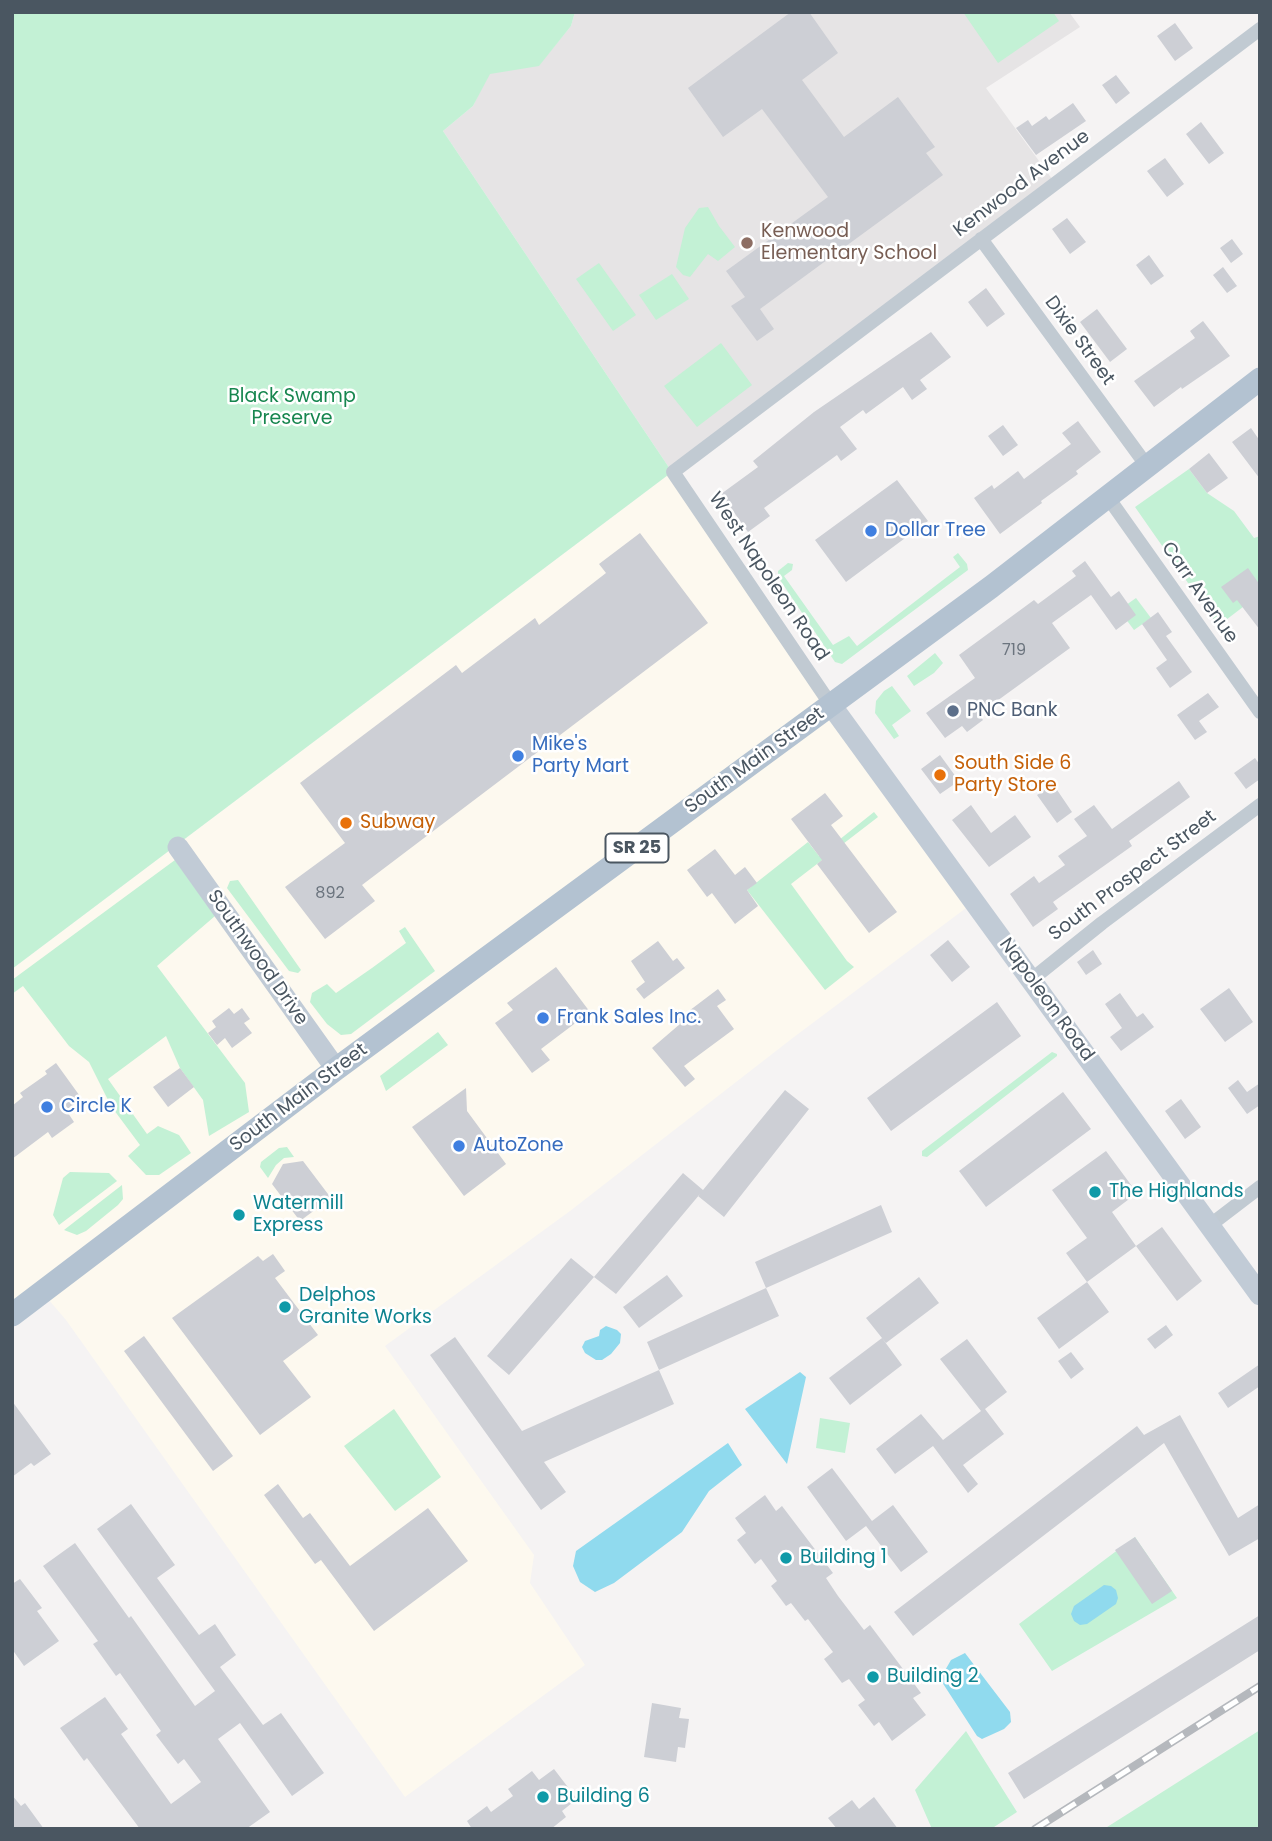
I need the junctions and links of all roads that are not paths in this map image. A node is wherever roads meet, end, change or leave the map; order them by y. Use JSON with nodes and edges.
{"nodes":[{"id":1,"x":1260,"y":29,"type":"edge"},
{"id":2,"x":981,"y":239,"type":"junction"},
{"id":3,"x":1260,"y":379,"type":"edge"},
{"id":4,"x":1147,"y":466,"type":"junction"},
{"id":5,"x":673,"y":472,"type":"joint"},
{"id":6,"x":1107,"y":496,"type":"junction"},
{"id":7,"x":831,"y":705,"type":"junction"},
{"id":8,"x":1260,"y":712,"type":"edge"},
{"id":9,"x":1260,"y":804,"type":"edge"},
{"id":10,"x":178,"y":847,"type":"dead end"},
{"id":11,"x":1031,"y":980,"type":"junction"},
{"id":12,"x":336,"y":1069,"type":"junction"},
{"id":13,"x":1260,"y":1187,"type":"edge"},
{"id":14,"x":1209,"y":1226,"type":"junction"},
{"id":15,"x":1260,"y":1295,"type":"edge"},
{"id":16,"x":12,"y":1315,"type":"edge"}],
"edges":[{"from":1,"to":2,"type":"street","name":"Kenwood Avenue"},
{"from":2,"to":4,"type":"street","name":"Dixie Street"},
{"from":2,"to":5,"type":"street","name":"Kenwood Avenue"},
{"from":3,"to":4,"type":"main road","name":"South Main Street","number":"SR 25"},
{"from":4,"to":6,"type":"main road","name":"South Main Street","number":"SR 25"},
{"from":5,"to":7,"type":"street","name":"West Napoleon Road"},
{"from":6,"to":7,"type":"main road","name":"South Main Street","number":"SR 25"},
{"from":6,"to":8,"type":"street","name":"Carr Avenue"},
{"from":7,"to":11,"type":"main road","name":"Napoleon Road"},
{"from":7,"to":12,"type":"main road","name":"South Main Street","number":"SR 25"},
{"from":9,"to":11,"type":"street","name":"South Prospect Street"},
{"from":10,"to":12,"type":"main road","name":"Southwood Drive"},
{"from":11,"to":14,"type":"main road","name":"Napoleon Road"},
{"from":12,"to":16,"type":"main road","name":"South Main Street","number":"SR 25"},
{"from":13,"to":14,"type":"street"},
{"from":14,"to":15,"type":"main road","name":"Napoleon Road"}]}
